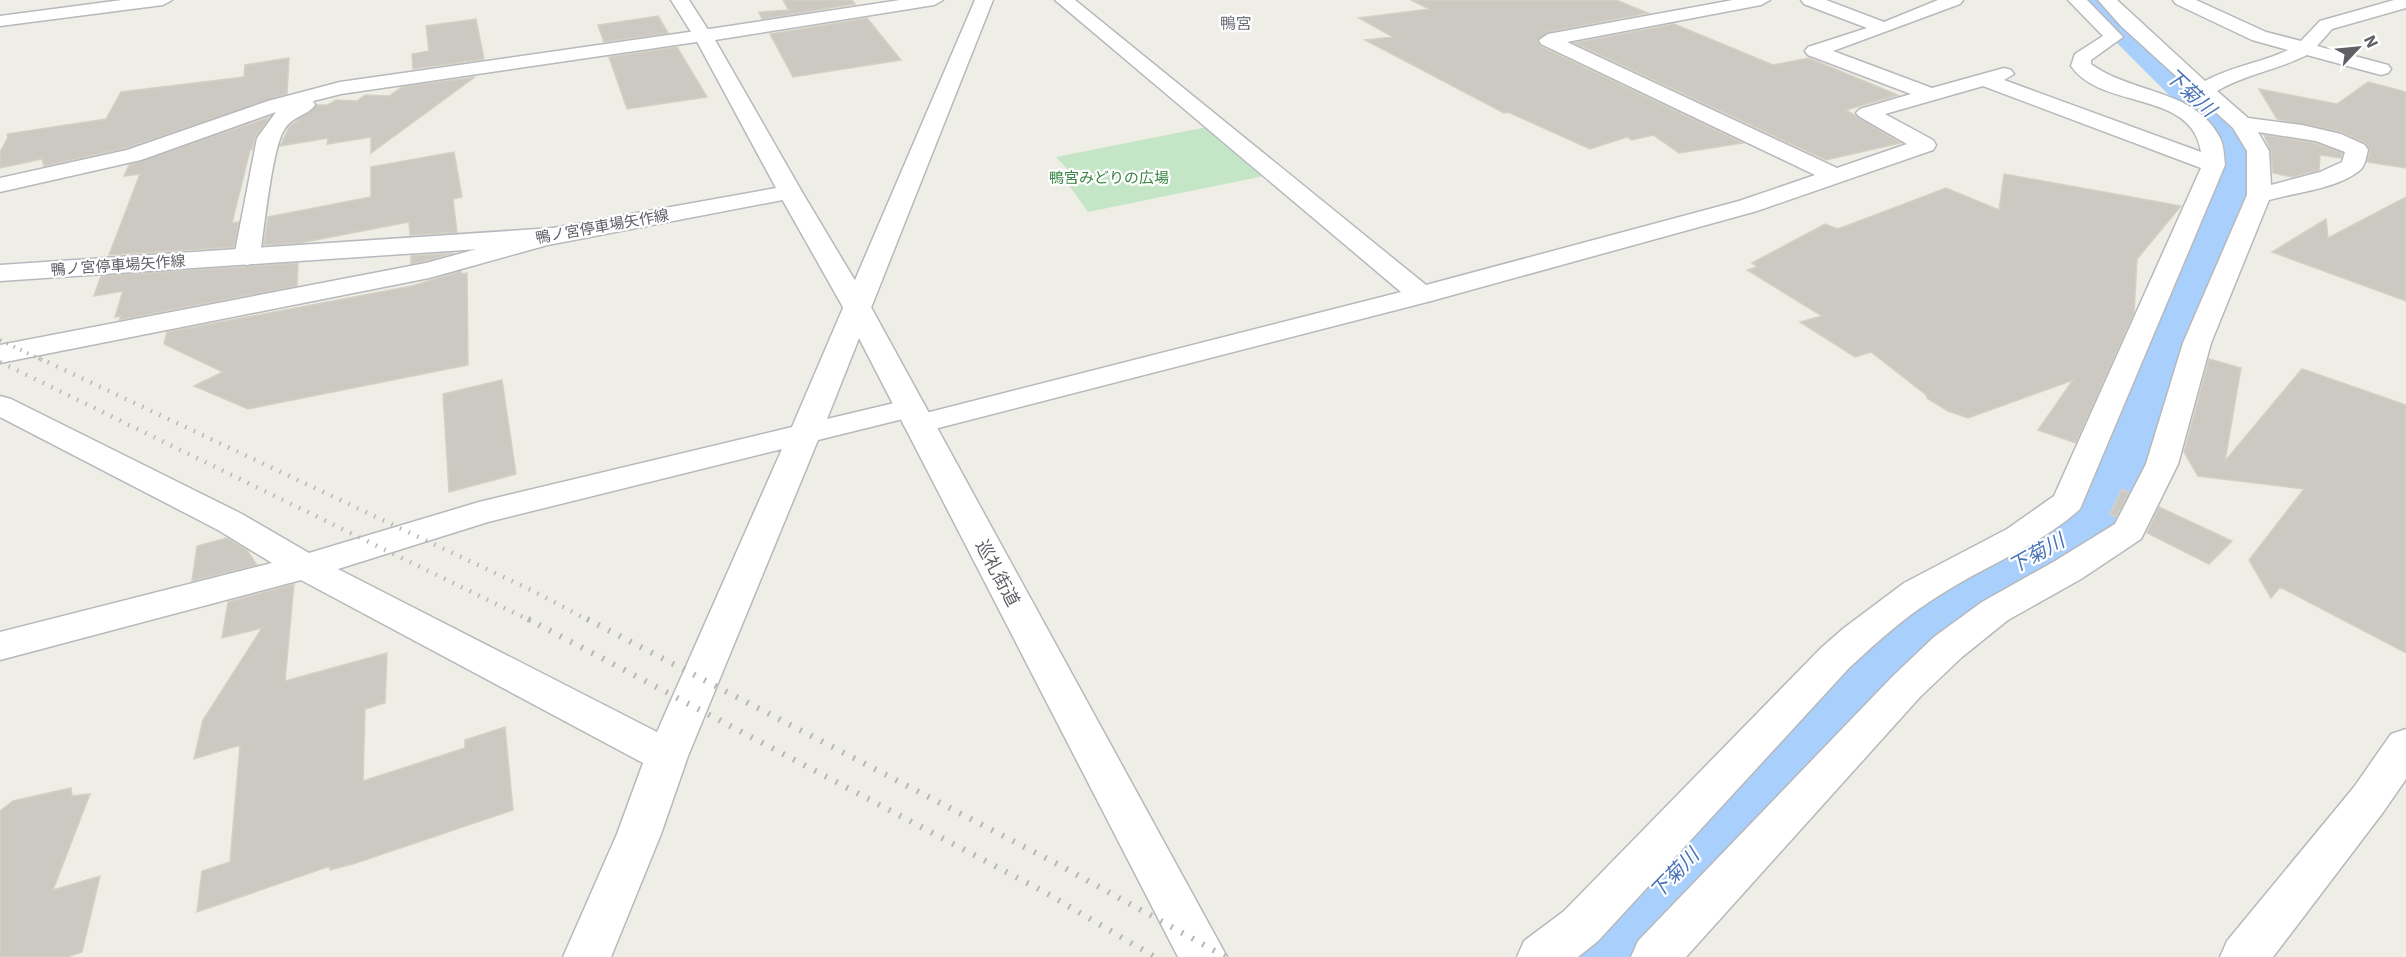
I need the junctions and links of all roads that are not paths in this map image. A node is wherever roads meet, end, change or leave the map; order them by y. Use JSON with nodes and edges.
{"nodes":[{"id":1,"x":163,"y":0,"type":"edge"},
{"id":2,"x":681,"y":0,"type":"edge"},
{"id":3,"x":934,"y":0,"type":"edge"},
{"id":4,"x":984,"y":0,"type":"edge"},
{"id":5,"x":1064,"y":0,"type":"edge"},
{"id":6,"x":1761,"y":0,"type":"edge"},
{"id":7,"x":1810,"y":0,"type":"edge"},
{"id":8,"x":1954,"y":0,"type":"edge"},
{"id":9,"x":2077,"y":0,"type":"edge"},
{"id":10,"x":2107,"y":0,"type":"edge"},
{"id":11,"x":2182,"y":0,"type":"edge"},
{"id":12,"x":2369,"y":0,"type":"edge"},
{"id":13,"x":2402,"y":6,"type":"edge"},
{"id":14,"x":0,"y":21,"type":"edge"},
{"id":15,"x":1884,"y":28,"type":"junction"},
{"id":16,"x":703,"y":36,"type":"junction"},
{"id":17,"x":2304,"y":49,"type":"junction"},
{"id":18,"x":494,"y":66,"type":"junction"},
{"id":19,"x":2017,"y":69,"type":"dead end"},
{"id":20,"x":2380,"y":69,"type":"dead end"},
{"id":21,"x":1984,"y":80,"type":"junction"},
{"id":22,"x":2204,"y":90,"type":"junction"},
{"id":23,"x":1931,"y":96,"type":"junction"},
{"id":24,"x":2242,"y":124,"type":"junction"},
{"id":25,"x":2214,"y":165,"type":"junction"},
{"id":26,"x":1835,"y":177,"type":"junction"},
{"id":27,"x":0,"y":185,"type":"edge"},
{"id":28,"x":790,"y":192,"type":"junction"},
{"id":29,"x":2259,"y":195,"type":"junction"},
{"id":30,"x":553,"y":236,"type":"junction"},
{"id":31,"x":247,"y":257,"type":"junction"},
{"id":32,"x":0,"y":273,"type":"edge"},
{"id":33,"x":1421,"y":295,"type":"junction"},
{"id":34,"x":858,"y":309,"type":"junction"},
{"id":35,"x":0,"y":354,"type":"edge"},
{"id":36,"x":915,"y":416,"type":"junction"},
{"id":37,"x":9,"y":419,"type":"edge"},
{"id":38,"x":802,"y":436,"type":"junction"},
{"id":39,"x":305,"y":567,"type":"junction"},
{"id":40,"x":0,"y":646,"type":"edge"},
{"id":41,"x":2406,"y":745,"type":"edge"},
{"id":42,"x":667,"y":756,"type":"junction"},
{"id":43,"x":587,"y":957,"type":"edge"},
{"id":44,"x":1203,"y":957,"type":"edge"},
{"id":45,"x":1540,"y":957,"type":"edge"},
{"id":46,"x":1655,"y":957,"type":"edge"},
{"id":47,"x":2244,"y":957,"type":"edge"}],
"edges":[{"from":1,"to":14,"type":"street"},
{"from":2,"to":16,"type":"street"},
{"from":3,"to":16,"type":"street"},
{"from":4,"to":34,"type":"street"},
{"from":5,"to":33,"type":"street"},
{"from":6,"to":26,"type":"street"},
{"from":7,"to":15,"type":"street"},
{"from":8,"to":15,"type":"street"},
{"from":9,"to":25,"type":"street"},
{"from":10,"to":22,"type":"street"},
{"from":11,"to":17,"type":"street"},
{"from":12,"to":13,"type":"street"},
{"from":13,"to":17,"type":"street"},
{"from":15,"to":23,"type":"street"},
{"from":16,"to":18,"type":"street"},
{"from":16,"to":28,"type":"street"},
{"from":17,"to":20,"type":"street"},
{"from":17,"to":22,"type":"street"},
{"from":18,"to":27,"type":"street"},
{"from":18,"to":31,"type":"street"},
{"from":19,"to":21,"type":"street"},
{"from":21,"to":23,"type":"street"},
{"from":21,"to":25,"type":"street"},
{"from":22,"to":24,"type":"street"},
{"from":23,"to":26,"type":"street"},
{"from":24,"to":29,"type":"street"},
{"from":24,"to":29,"type":"street"},
{"from":25,"to":45,"type":"street"},
{"from":26,"to":33,"type":"street"},
{"from":28,"to":30,"type":"street","name":"鴨ノ宮停車場矢作線"},
{"from":28,"to":34,"type":"street","name":"巡礼街道"},
{"from":29,"to":46,"type":"street"},
{"from":30,"to":31,"type":"street","name":"鴨ノ宮停車場矢作線"},
{"from":30,"to":35,"type":"street"},
{"from":31,"to":32,"type":"street","name":"鴨ノ宮停車場矢作線"},
{"from":33,"to":36,"type":"street"},
{"from":34,"to":36,"type":"street","name":"巡礼街道"},
{"from":34,"to":38,"type":"street"},
{"from":36,"to":38,"type":"street"},
{"from":36,"to":44,"type":"street","name":"巡礼街道"},
{"from":37,"to":39,"type":"street"},
{"from":38,"to":39,"type":"street"},
{"from":38,"to":42,"type":"street"},
{"from":39,"to":40,"type":"street"},
{"from":39,"to":42,"type":"street"},
{"from":41,"to":47,"type":"street"},
{"from":42,"to":43,"type":"street"}]}
